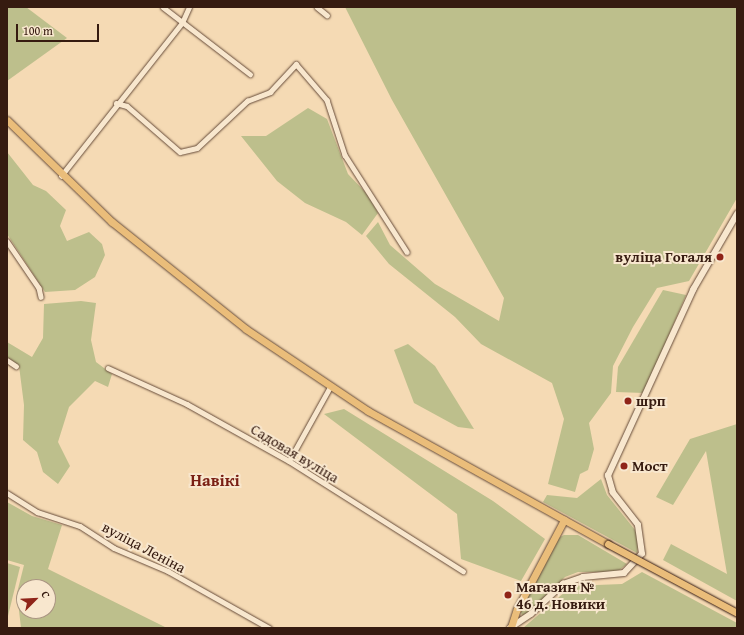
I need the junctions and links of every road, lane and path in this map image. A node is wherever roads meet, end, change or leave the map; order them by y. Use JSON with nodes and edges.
{"nodes":[{"id":1,"x":163,"y":7,"type":"edge"},
{"id":2,"x":190,"y":7,"type":"edge"},
{"id":3,"x":317,"y":7,"type":"edge"},
{"id":4,"x":327,"y":14,"type":"dead end"},
{"id":5,"x":182,"y":23,"type":"junction"},
{"id":6,"x":250,"y":74,"type":"dead end"},
{"id":7,"x":116,"y":103,"type":"junction"},
{"id":8,"x":7,"y":120,"type":"edge"},
{"id":9,"x":61,"y":176,"type":"junction"},
{"id":10,"x":737,"y":214,"type":"edge"},
{"id":11,"x":7,"y":241,"type":"edge"},
{"id":12,"x":407,"y":252,"type":"dead end"},
{"id":13,"x":41,"y":297,"type":"dead end"},
{"id":14,"x":7,"y":360,"type":"edge"},
{"id":15,"x":16,"y":366,"type":"dead end"},
{"id":16,"x":108,"y":368,"type":"dead end"},
{"id":17,"x":330,"y":387,"type":"junction"},
{"id":18,"x":289,"y":461,"type":"junction"},
{"id":19,"x":7,"y":493,"type":"edge"},
{"id":20,"x":564,"y":520,"type":"junction"},
{"id":21,"x":463,"y":571,"type":"dead end"},
{"id":22,"x":737,"y":613,"type":"edge"},
{"id":23,"x":510,"y":627,"type":"edge"},
{"id":24,"x":269,"y":628,"type":"edge"}],
"edges":[{"from":1,"to":5,"type":"street"},
{"from":2,"to":5,"type":"street"},
{"from":3,"to":4,"type":"street"},
{"from":5,"to":6,"type":"street"},
{"from":5,"to":7,"type":"street"},
{"from":7,"to":9,"type":"street"},
{"from":7,"to":12,"type":"street"},
{"from":8,"to":9,"type":"main road"},
{"from":9,"to":17,"type":"main road"},
{"from":10,"to":23,"type":"street"},
{"from":11,"to":13,"type":"street"},
{"from":14,"to":15,"type":"street"},
{"from":16,"to":18,"type":"street","name":"Садовая вуліца"},
{"from":17,"to":18,"type":"street"},
{"from":17,"to":20,"type":"main road"},
{"from":18,"to":21,"type":"street","name":"Садовая вуліца"},
{"from":19,"to":24,"type":"street","name":"вуліца Леніна"},
{"from":20,"to":22,"type":"main road","bridge":true},
{"from":20,"to":23,"type":"main road"}]}
